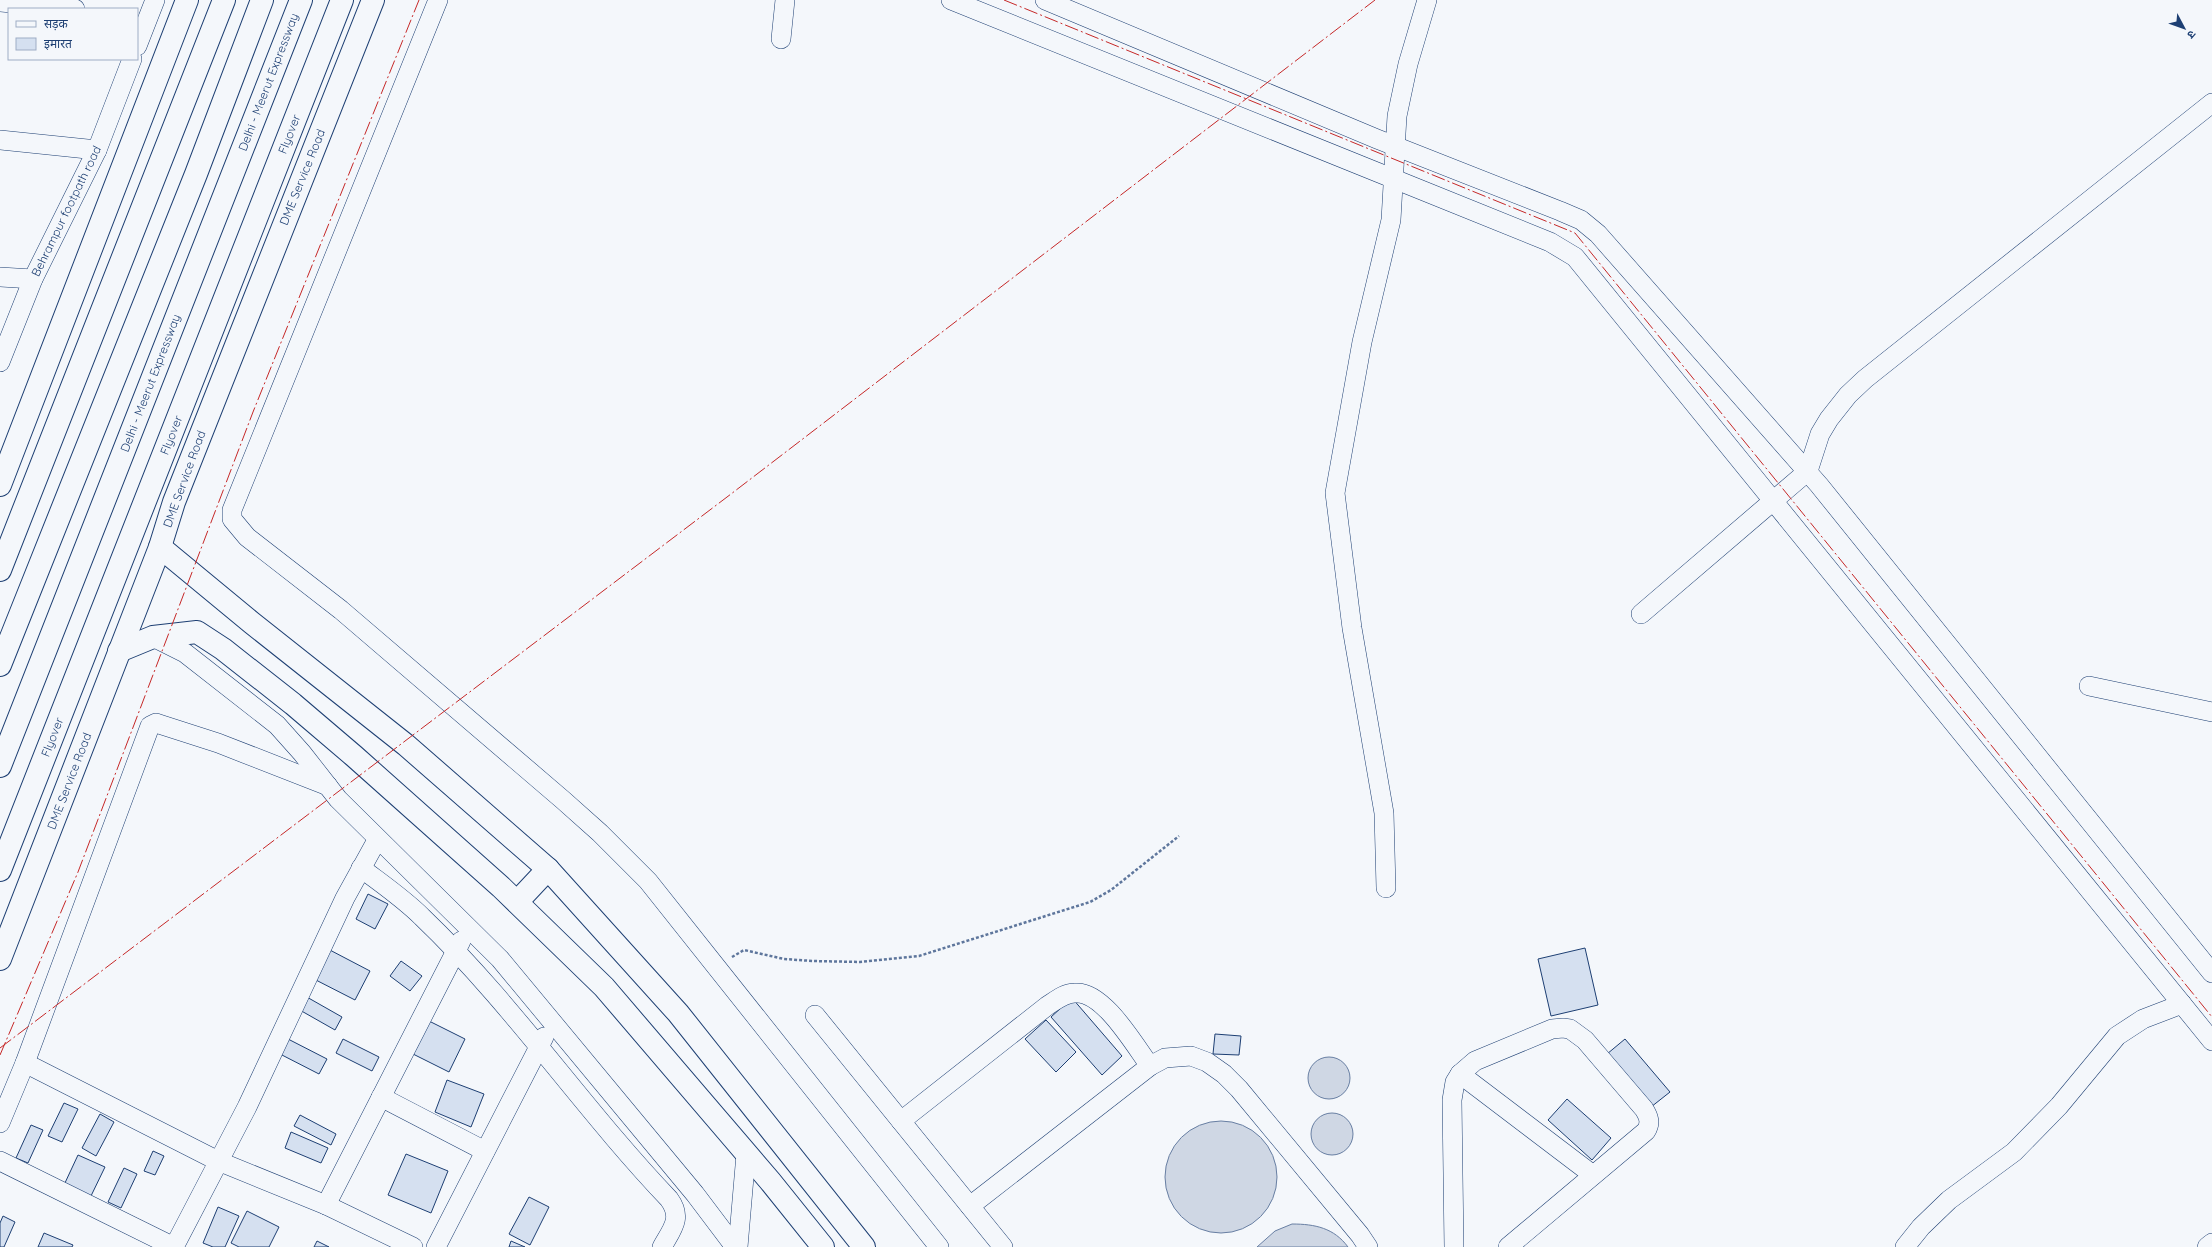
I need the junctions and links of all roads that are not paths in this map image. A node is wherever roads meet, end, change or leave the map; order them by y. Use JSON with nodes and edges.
{"nodes":[{"id":1,"x":187,"y":0,"type":"edge"},
{"id":2,"x":224,"y":0,"type":"edge"},
{"id":3,"x":262,"y":0,"type":"edge"},
{"id":4,"x":300,"y":0,"type":"edge"},
{"id":5,"x":342,"y":0,"type":"edge"},
{"id":6,"x":373,"y":0,"type":"edge"},
{"id":7,"x":438,"y":0,"type":"edge"},
{"id":8,"x":785,"y":0,"type":"edge"},
{"id":9,"x":951,"y":0,"type":"edge"},
{"id":10,"x":1427,"y":0,"type":"edge"},
{"id":11,"x":0,"y":2,"type":"edge"},
{"id":12,"x":1057,"y":2,"type":"edge"},
{"id":13,"x":64,"y":8,"type":"edge"},
{"id":14,"x":147,"y":10,"type":"edge"},
{"id":15,"x":781,"y":39,"type":"dead end"},
{"id":16,"x":138,"y":42,"type":"edge"},
{"id":17,"x":132,"y":60,"type":"edge"},
{"id":18,"x":2212,"y":103,"type":"edge"},
{"id":19,"x":0,"y":140,"type":"edge"},
{"id":20,"x":1395,"y":147,"type":"junction"},
{"id":21,"x":97,"y":150,"type":"junction"},
{"id":22,"x":1393,"y":179,"type":"junction"},
{"id":23,"x":0,"y":277,"type":"edge"},
{"id":24,"x":33,"y":279,"type":"junction"},
{"id":25,"x":0,"y":362,"type":"edge"},
{"id":26,"x":1808,"y":471,"type":"junction"},
{"id":27,"x":0,"y":485,"type":"edge"},
{"id":28,"x":1774,"y":502,"type":"junction"},
{"id":29,"x":160,"y":546,"type":"junction"},
{"id":30,"x":0,"y":570,"type":"edge"},
{"id":31,"x":1641,"y":614,"type":"dead end"},
{"id":32,"x":153,"y":637,"type":"junction"},
{"id":33,"x":119,"y":651,"type":"junction"},
{"id":34,"x":0,"y":665,"type":"edge"},
{"id":35,"x":2089,"y":686,"type":"dead end"},
{"id":36,"x":2212,"y":712,"type":"edge"},
{"id":37,"x":0,"y":766,"type":"edge"},
{"id":38,"x":328,"y":786,"type":"junction"},
{"id":39,"x":377,"y":840,"type":"junction"},
{"id":40,"x":361,"y":868,"type":"junction"},
{"id":41,"x":548,"y":869,"type":"junction"},
{"id":42,"x":0,"y":870,"type":"edge"},
{"id":43,"x":1386,"y":888,"type":"dead end"},
{"id":44,"x":517,"y":902,"type":"junction"},
{"id":45,"x":470,"y":927,"type":"junction"},
{"id":46,"x":455,"y":951,"type":"junction"},
{"id":47,"x":0,"y":959,"type":"edge"},
{"id":48,"x":2212,"y":973,"type":"edge"},
{"id":49,"x":2182,"y":1004,"type":"junction"},
{"id":50,"x":815,"y":1015,"type":"dead end"},
{"id":51,"x":552,"y":1021,"type":"junction"},
{"id":52,"x":2212,"y":1041,"type":"edge"},
{"id":53,"x":539,"y":1047,"type":"junction"},
{"id":54,"x":25,"y":1063,"type":"junction"},
{"id":55,"x":1150,"y":1066,"type":"junction"},
{"id":56,"x":1460,"y":1074,"type":"junction"},
{"id":57,"x":381,"y":1097,"type":"junction"},
{"id":58,"x":901,"y":1121,"type":"junction"},
{"id":59,"x":0,"y":1123,"type":"edge"},
{"id":60,"x":485,"y":1151,"type":"junction"},
{"id":61,"x":746,"y":1154,"type":"junction"},
{"id":62,"x":218,"y":1160,"type":"junction"},
{"id":63,"x":0,"y":1161,"type":"edge"},
{"id":64,"x":1593,"y":1175,"type":"junction"},
{"id":65,"x":683,"y":1198,"type":"junction"},
{"id":66,"x":326,"y":1205,"type":"junction"},
{"id":67,"x":970,"y":1206,"type":"junction"},
{"id":68,"x":2212,"y":1243,"type":"edge"},
{"id":69,"x":174,"y":1247,"type":"edge"},
{"id":70,"x":413,"y":1247,"type":"edge"},
{"id":71,"x":436,"y":1247,"type":"edge"},
{"id":72,"x":662,"y":1247,"type":"edge"},
{"id":73,"x":735,"y":1247,"type":"edge"},
{"id":74,"x":738,"y":1247,"type":"edge"},
{"id":75,"x":823,"y":1247,"type":"edge"},
{"id":76,"x":864,"y":1247,"type":"edge"},
{"id":77,"x":939,"y":1247,"type":"edge"},
{"id":78,"x":1003,"y":1247,"type":"edge"},
{"id":79,"x":1368,"y":1247,"type":"edge"},
{"id":80,"x":1454,"y":1247,"type":"edge"},
{"id":81,"x":1508,"y":1247,"type":"edge"},
{"id":82,"x":1905,"y":1247,"type":"edge"},
{"id":83,"x":2207,"y":1247,"type":"edge"}],
"edges":[{"from":1,"to":27,"type":"main road"},
{"from":2,"to":30,"type":"main road"},
{"from":3,"to":34,"type":"main road"},
{"from":4,"to":37,"type":"main road","name":"Delhi - Meerut Expressway"},
{"from":5,"to":42,"type":"main road","name":"Flyover"},
{"from":6,"to":29,"type":"main road","name":"DME Service Road"},
{"from":7,"to":77,"type":"street"},
{"from":8,"to":15,"type":"street"},
{"from":9,"to":22,"type":"street"},
{"from":10,"to":20,"type":"street"},
{"from":11,"to":13,"type":"street"},
{"from":12,"to":20,"type":"street"},
{"from":14,"to":16,"type":"street"},
{"from":17,"to":21,"type":"street","name":"Behrampur footpath road"},
{"from":18,"to":26,"type":"street"},
{"from":19,"to":21,"type":"street"},
{"from":20,"to":22,"type":"street"},
{"from":20,"to":26,"type":"street"},
{"from":21,"to":24,"type":"street","name":"Behrampur footpath road"},
{"from":22,"to":28,"type":"street"},
{"from":22,"to":43,"type":"street"},
{"from":23,"to":24,"type":"street"},
{"from":24,"to":25,"type":"street","name":"Behrampur footpath road"},
{"from":26,"to":28,"type":"street"},
{"from":26,"to":48,"type":"street"},
{"from":28,"to":31,"type":"street"},
{"from":28,"to":49,"type":"street"},
{"from":29,"to":33,"type":"main road","name":"DME Service Road"},
{"from":29,"to":41,"type":"main road"},
{"from":32,"to":33,"type":"main road"},
{"from":32,"to":38,"type":"street"},
{"from":32,"to":44,"type":"main road"},
{"from":33,"to":47,"type":"main road","name":"DME Service Road"},
{"from":35,"to":36,"type":"street"},
{"from":38,"to":39,"type":"street"},
{"from":38,"to":54,"type":"street"},
{"from":39,"to":40,"type":"street"},
{"from":39,"to":45,"type":"street"},
{"from":40,"to":46,"type":"street"},
{"from":40,"to":62,"type":"street"},
{"from":41,"to":44,"type":"main road"},
{"from":41,"to":76,"type":"main road"},
{"from":44,"to":61,"type":"main road"},
{"from":45,"to":46,"type":"street"},
{"from":45,"to":51,"type":"street"},
{"from":46,"to":53,"type":"street"},
{"from":46,"to":57,"type":"street"},
{"from":49,"to":52,"type":"street"},
{"from":49,"to":82,"type":"street"},
{"from":50,"to":58,"type":"street"},
{"from":51,"to":53,"type":"street"},
{"from":51,"to":65,"type":"street"},
{"from":53,"to":60,"type":"street"},
{"from":53,"to":65,"type":"street"},
{"from":54,"to":59,"type":"street"},
{"from":54,"to":62,"type":"street"},
{"from":55,"to":58,"type":"street"},
{"from":55,"to":67,"type":"street"},
{"from":55,"to":79,"type":"street"},
{"from":56,"to":64,"type":"street"},
{"from":56,"to":64,"type":"street"},
{"from":56,"to":80,"type":"street"},
{"from":57,"to":60,"type":"street"},
{"from":57,"to":66,"type":"street"},
{"from":58,"to":67,"type":"street"},
{"from":60,"to":71,"type":"street"},
{"from":61,"to":74,"type":"street"},
{"from":61,"to":75,"type":"main road"},
{"from":62,"to":66,"type":"street"},
{"from":62,"to":69,"type":"street"},
{"from":63,"to":69,"type":"street"},
{"from":64,"to":81,"type":"street"},
{"from":65,"to":72,"type":"street"},
{"from":65,"to":73,"type":"street"},
{"from":66,"to":70,"type":"street"},
{"from":67,"to":78,"type":"street"},
{"from":68,"to":83,"type":"street"}]}
